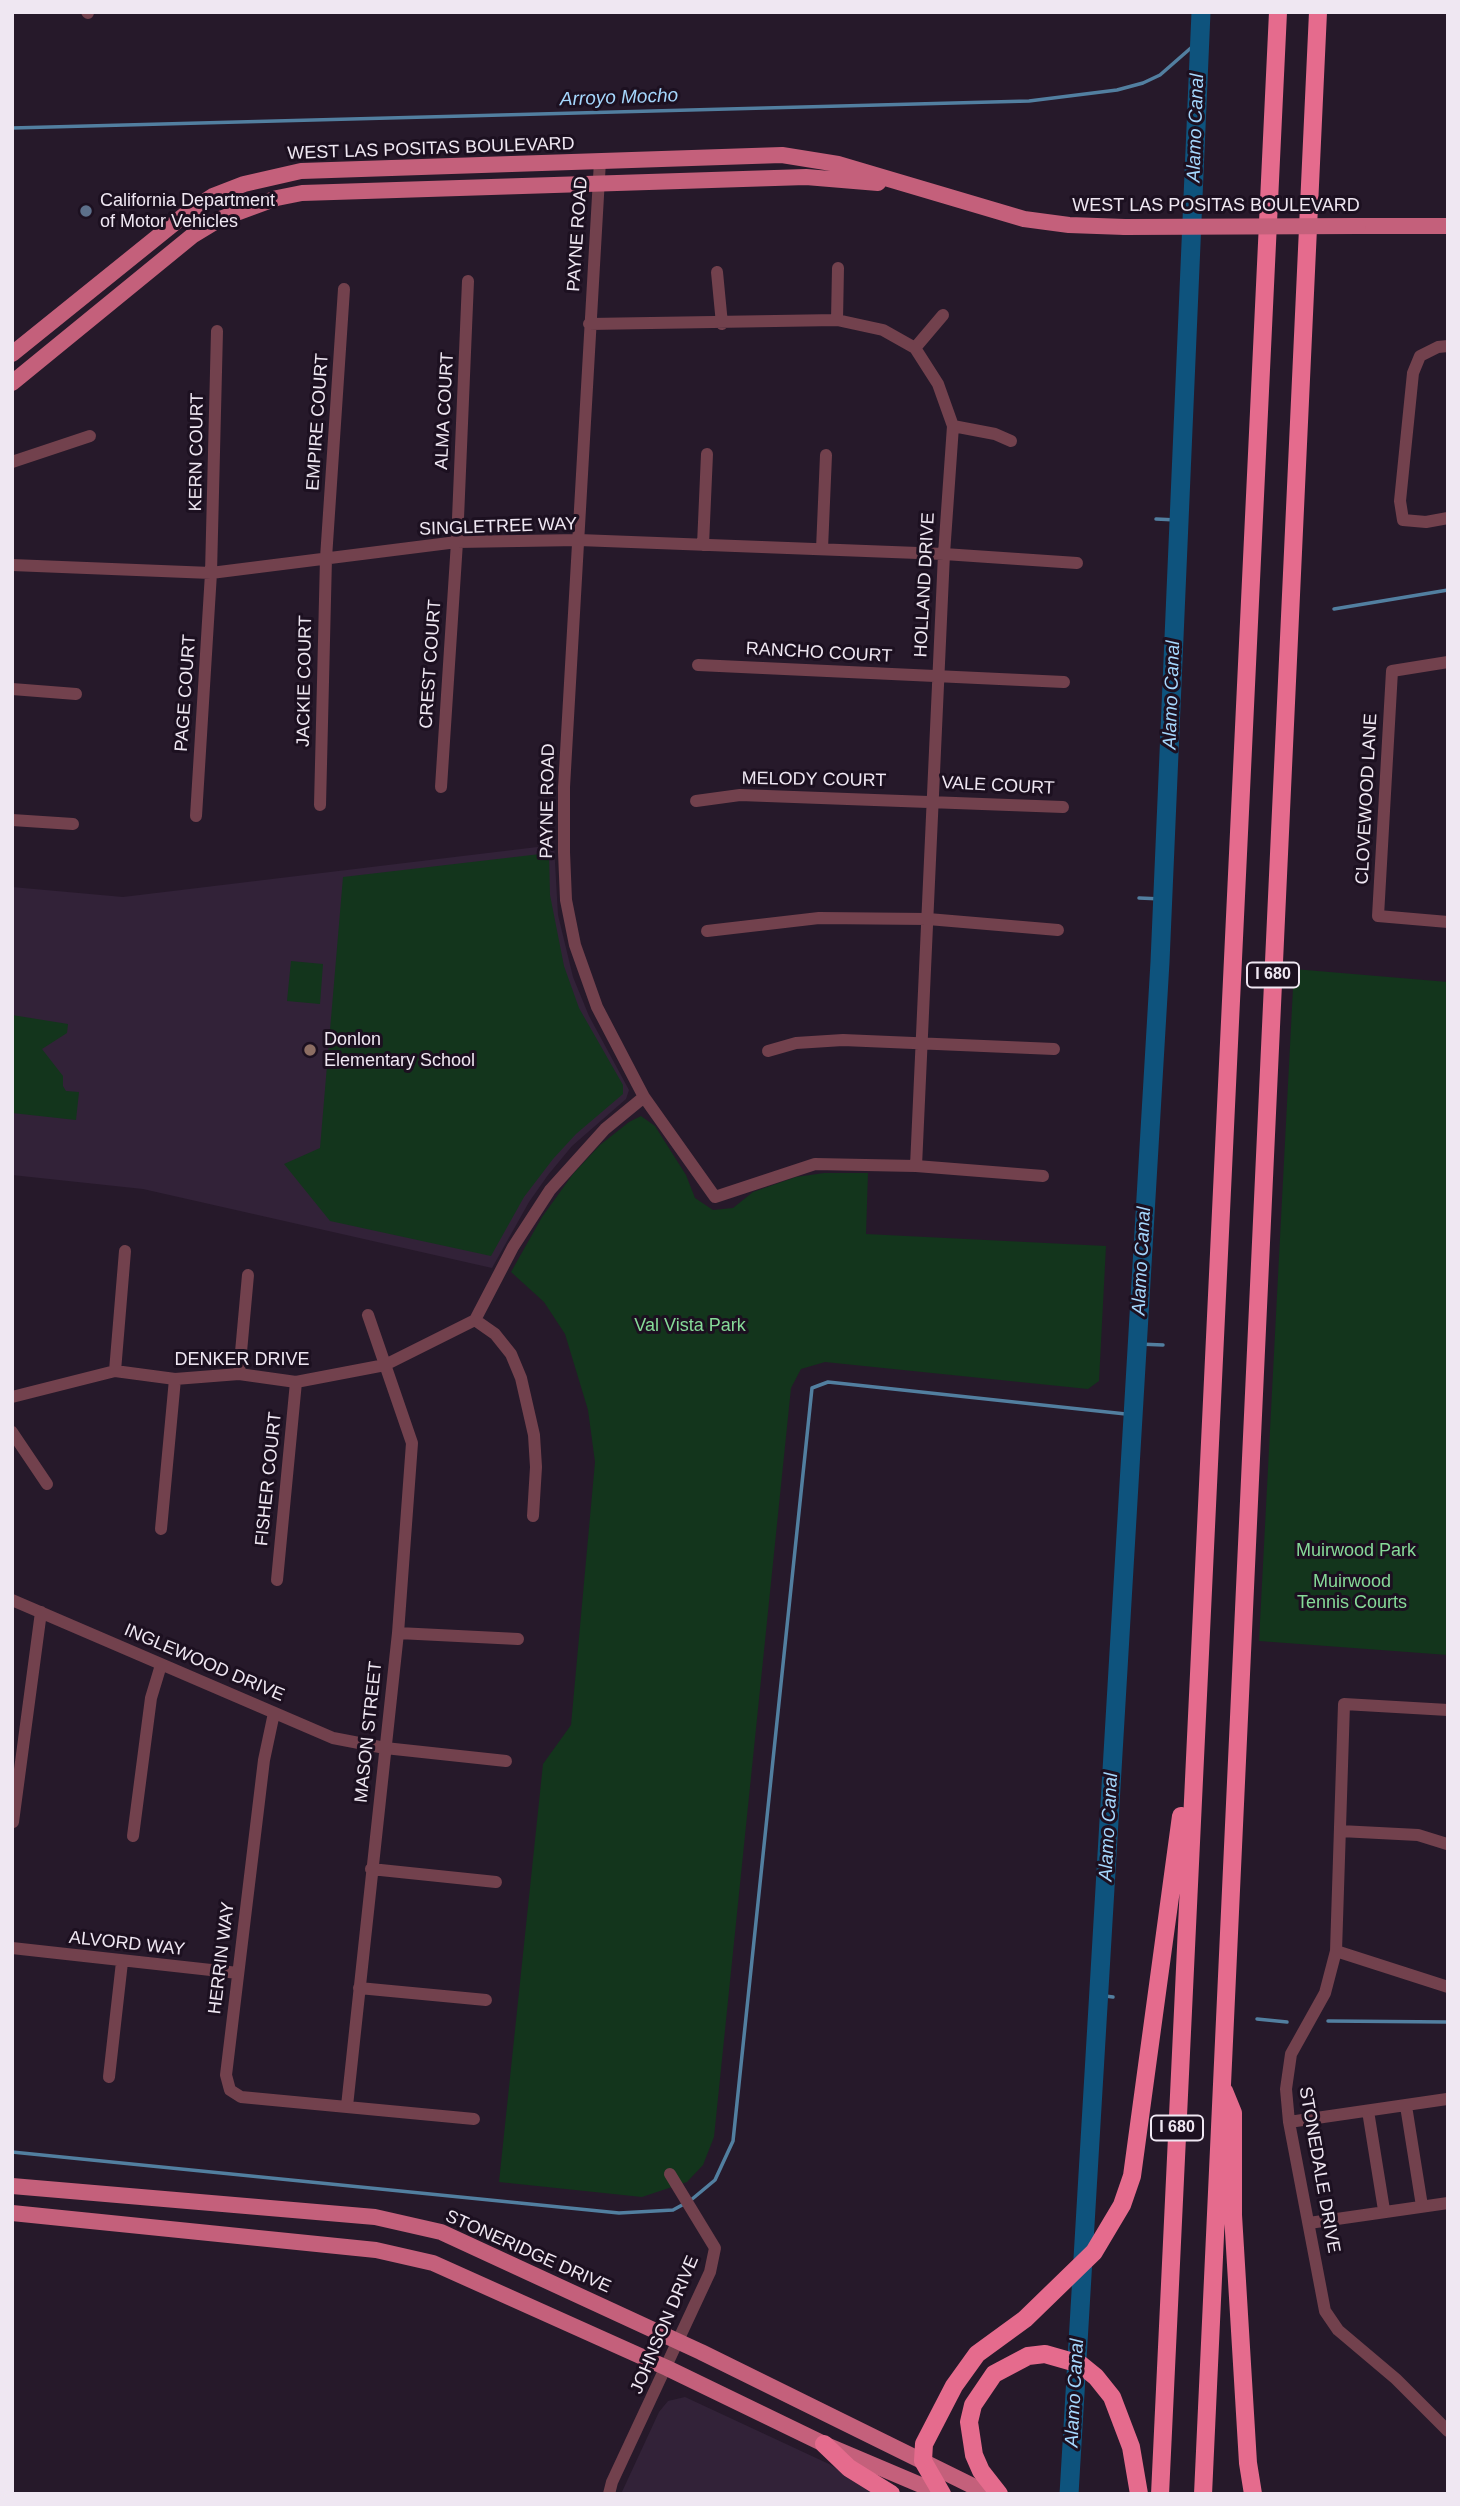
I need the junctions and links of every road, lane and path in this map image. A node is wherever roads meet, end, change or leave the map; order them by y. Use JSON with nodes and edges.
{"nodes":[{"id":1,"x":1278,"y":12,"type":"edge"},
{"id":2,"x":1318,"y":12,"type":"edge"},
{"id":3,"x":600,"y":161,"type":"junction"},
{"id":4,"x":599,"y":183,"type":"junction"},
{"id":5,"x":905,"y":186,"type":"junction"},
{"id":6,"x":1448,"y":226,"type":"edge"},
{"id":7,"x":838,"y":268,"type":"dead end"},
{"id":8,"x":717,"y":272,"type":"dead end"},
{"id":9,"x":468,"y":281,"type":"dead end"},
{"id":10,"x":344,"y":289,"type":"dead end"},
{"id":11,"x":943,"y":315,"type":"dead end"},
{"id":12,"x":837,"y":320,"type":"junction"},
{"id":13,"x":589,"y":324,"type":"junction"},
{"id":14,"x":722,"y":324,"type":"junction"},
{"id":15,"x":217,"y":331,"type":"dead end"},
{"id":16,"x":1448,"y":346,"type":"edge"},
{"id":17,"x":915,"y":348,"type":"junction"},
{"id":18,"x":12,"y":354,"type":"edge"},
{"id":19,"x":12,"y":383,"type":"edge"},
{"id":20,"x":953,"y":426,"type":"junction"},
{"id":21,"x":90,"y":436,"type":"dead end"},
{"id":22,"x":1011,"y":441,"type":"dead end"},
{"id":23,"x":708,"y":454,"type":"dead end"},
{"id":24,"x":826,"y":456,"type":"dead end"},
{"id":25,"x":12,"y":462,"type":"edge"},
{"id":26,"x":1448,"y":518,"type":"edge"},
{"id":27,"x":579,"y":540,"type":"junction"},
{"id":28,"x":457,"y":542,"type":"junction"},
{"id":29,"x":703,"y":545,"type":"junction"},
{"id":30,"x":822,"y":549,"type":"junction"},
{"id":31,"x":944,"y":554,"type":"junction"},
{"id":32,"x":326,"y":558,"type":"junction"},
{"id":33,"x":1077,"y":563,"type":"dead end"},
{"id":34,"x":12,"y":565,"type":"edge"},
{"id":35,"x":211,"y":573,"type":"junction"},
{"id":36,"x":1448,"y":662,"type":"edge"},
{"id":37,"x":698,"y":665,"type":"dead end"},
{"id":38,"x":938,"y":676,"type":"junction"},
{"id":39,"x":1064,"y":682,"type":"dead end"},
{"id":40,"x":12,"y":689,"type":"edge"},
{"id":41,"x":76,"y":694,"type":"dead end"},
{"id":42,"x":441,"y":787,"type":"dead end"},
{"id":43,"x":932,"y":800,"type":"junction"},
{"id":44,"x":696,"y":801,"type":"dead end"},
{"id":45,"x":320,"y":805,"type":"dead end"},
{"id":46,"x":1063,"y":807,"type":"dead end"},
{"id":47,"x":196,"y":816,"type":"dead end"},
{"id":48,"x":12,"y":820,"type":"edge"},
{"id":49,"x":73,"y":824,"type":"dead end"},
{"id":50,"x":928,"y":919,"type":"junction"},
{"id":51,"x":1448,"y":922,"type":"edge"},
{"id":52,"x":1058,"y":930,"type":"dead end"},
{"id":53,"x":707,"y":931,"type":"dead end"},
{"id":54,"x":923,"y":1044,"type":"junction"},
{"id":55,"x":1054,"y":1049,"type":"dead end"},
{"id":56,"x":768,"y":1051,"type":"dead end"},
{"id":57,"x":644,"y":1097,"type":"junction"},
{"id":58,"x":916,"y":1166,"type":"junction"},
{"id":59,"x":1043,"y":1176,"type":"dead end"},
{"id":60,"x":125,"y":1251,"type":"dead end"},
{"id":61,"x":248,"y":1275,"type":"dead end"},
{"id":62,"x":368,"y":1315,"type":"dead end"},
{"id":63,"x":475,"y":1320,"type":"junction"},
{"id":64,"x":385,"y":1366,"type":"junction"},
{"id":65,"x":115,"y":1371,"type":"junction"},
{"id":66,"x":239,"y":1374,"type":"junction"},
{"id":67,"x":175,"y":1379,"type":"junction"},
{"id":68,"x":296,"y":1382,"type":"junction"},
{"id":69,"x":12,"y":1397,"type":"edge"},
{"id":70,"x":12,"y":1432,"type":"edge"},
{"id":71,"x":47,"y":1484,"type":"dead end"},
{"id":72,"x":533,"y":1516,"type":"dead end"},
{"id":73,"x":161,"y":1529,"type":"dead end"},
{"id":74,"x":276,"y":1580,"type":"dead end"},
{"id":75,"x":12,"y":1600,"type":"edge"},
{"id":76,"x":41,"y":1612,"type":"junction"},
{"id":77,"x":398,"y":1633,"type":"junction"},
{"id":78,"x":517,"y":1639,"type":"dead end"},
{"id":79,"x":161,"y":1665,"type":"junction"},
{"id":80,"x":1448,"y":1710,"type":"edge"},
{"id":81,"x":275,"y":1713,"type":"junction"},
{"id":82,"x":385,"y":1748,"type":"junction"},
{"id":83,"x":506,"y":1761,"type":"dead end"},
{"id":84,"x":1194,"y":1762,"type":"junction"},
{"id":85,"x":13,"y":1822,"type":"edge"},
{"id":86,"x":1340,"y":1831,"type":"junction"},
{"id":87,"x":133,"y":1836,"type":"dead end"},
{"id":88,"x":1447,"y":1844,"type":"edge"},
{"id":89,"x":371,"y":1870,"type":"junction"},
{"id":90,"x":496,"y":1882,"type":"dead end"},
{"id":91,"x":12,"y":1948,"type":"edge"},
{"id":92,"x":1336,"y":1951,"type":"junction"},
{"id":93,"x":122,"y":1962,"type":"junction"},
{"id":94,"x":238,"y":1973,"type":"junction"},
{"id":95,"x":1448,"y":1987,"type":"edge"},
{"id":96,"x":359,"y":1988,"type":"junction"},
{"id":97,"x":486,"y":2000,"type":"dead end"},
{"id":98,"x":109,"y":2077,"type":"dead end"},
{"id":99,"x":1222,"y":2086,"type":"junction"},
{"id":100,"x":1447,"y":2099,"type":"edge"},
{"id":101,"x":347,"y":2106,"type":"junction"},
{"id":102,"x":1406,"y":2106,"type":"junction"},
{"id":103,"x":1368,"y":2111,"type":"junction"},
{"id":104,"x":474,"y":2119,"type":"dead end"},
{"id":105,"x":1289,"y":2122,"type":"junction"},
{"id":106,"x":670,"y":2174,"type":"dead end"},
{"id":107,"x":12,"y":2186,"type":"edge"},
{"id":108,"x":1448,"y":2203,"type":"edge"},
{"id":109,"x":1422,"y":2206,"type":"junction"},
{"id":110,"x":1384,"y":2210,"type":"junction"},
{"id":111,"x":12,"y":2213,"type":"edge"},
{"id":112,"x":1309,"y":2223,"type":"junction"},
{"id":113,"x":679,"y":2342,"type":"junction"},
{"id":114,"x":667,"y":2368,"type":"junction"},
{"id":115,"x":1448,"y":2431,"type":"edge"},
{"id":116,"x":824,"y":2444,"type":"junction"},
{"id":117,"x":923,"y":2461,"type":"junction"},
{"id":118,"x":609,"y":2494,"type":"edge"},
{"id":119,"x":891,"y":2494,"type":"edge"},
{"id":120,"x":942,"y":2494,"type":"edge"},
{"id":121,"x":989,"y":2494,"type":"edge"},
{"id":122,"x":999,"y":2494,"type":"edge"},
{"id":123,"x":1139,"y":2494,"type":"edge"},
{"id":124,"x":1160,"y":2494,"type":"edge"},
{"id":125,"x":1203,"y":2494,"type":"edge"},
{"id":126,"x":1253,"y":2494,"type":"edge"}],
"edges":[{"from":1,"to":84,"type":"highway","number":"I 680"},
{"from":2,"to":99,"type":"highway","number":"I 680"},
{"from":3,"to":4,"type":"street","name":"PAYNE ROAD"},
{"from":3,"to":5,"type":"main road","name":"WEST LAS POSITAS BOULEVARD"},
{"from":3,"to":18,"type":"main road","name":"WEST LAS POSITAS BOULEVARD"},
{"from":4,"to":5,"type":"main road","name":"WEST LAS POSITAS BOULEVARD"},
{"from":4,"to":13,"type":"street","name":"PAYNE ROAD"},
{"from":4,"to":19,"type":"main road","name":"WEST LAS POSITAS BOULEVARD"},
{"from":5,"to":6,"type":"main road","name":"WEST LAS POSITAS BOULEVARD","bridge":true},
{"from":7,"to":12,"type":"street"},
{"from":8,"to":14,"type":"street"},
{"from":9,"to":28,"type":"street","name":"ALMA COURT"},
{"from":10,"to":32,"type":"street","name":"EMPIRE COURT"},
{"from":11,"to":17,"type":"street"},
{"from":12,"to":14,"type":"street","name":"HOLLAND DRIVE"},
{"from":12,"to":17,"type":"street","name":"HOLLAND DRIVE"},
{"from":13,"to":14,"type":"street","name":"HOLLAND DRIVE"},
{"from":13,"to":27,"type":"street","name":"PAYNE ROAD"},
{"from":15,"to":35,"type":"street","name":"KERN COURT"},
{"from":16,"to":26,"type":"street"},
{"from":17,"to":20,"type":"street","name":"HOLLAND DRIVE"},
{"from":20,"to":22,"type":"street"},
{"from":20,"to":31,"type":"street","name":"HOLLAND DRIVE"},
{"from":21,"to":25,"type":"street"},
{"from":23,"to":29,"type":"street"},
{"from":24,"to":30,"type":"street"},
{"from":27,"to":28,"type":"street","name":"SINGLETREE WAY"},
{"from":27,"to":29,"type":"street","name":"SINGLETREE WAY"},
{"from":27,"to":57,"type":"street","name":"PAYNE ROAD"},
{"from":28,"to":32,"type":"street","name":"SINGLETREE WAY"},
{"from":28,"to":42,"type":"street","name":"CREST COURT"},
{"from":29,"to":30,"type":"street","name":"SINGLETREE WAY"},
{"from":30,"to":31,"type":"street","name":"SINGLETREE WAY"},
{"from":31,"to":33,"type":"street","name":"SINGLETREE WAY"},
{"from":31,"to":38,"type":"street","name":"HOLLAND DRIVE"},
{"from":32,"to":35,"type":"street","name":"SINGLETREE WAY"},
{"from":32,"to":45,"type":"street","name":"JACKIE COURT"},
{"from":34,"to":35,"type":"street","name":"SINGLETREE WAY"},
{"from":35,"to":47,"type":"street","name":"PAGE COURT"},
{"from":36,"to":51,"type":"street","name":"CLOVEWOOD LANE"},
{"from":37,"to":38,"type":"street","name":"RANCHO COURT"},
{"from":38,"to":39,"type":"street","name":"RANCHO COURT"},
{"from":38,"to":43,"type":"street","name":"HOLLAND DRIVE"},
{"from":40,"to":41,"type":"street"},
{"from":43,"to":44,"type":"street","name":"MELODY COURT"},
{"from":43,"to":46,"type":"street","name":"VALE COURT"},
{"from":43,"to":50,"type":"street","name":"HOLLAND DRIVE"},
{"from":48,"to":49,"type":"street"},
{"from":50,"to":52,"type":"street"},
{"from":50,"to":53,"type":"street"},
{"from":50,"to":54,"type":"street","name":"HOLLAND DRIVE"},
{"from":54,"to":55,"type":"street"},
{"from":54,"to":56,"type":"street"},
{"from":54,"to":58,"type":"street","name":"HOLLAND DRIVE"},
{"from":57,"to":58,"type":"street","name":"PAYNE ROAD"},
{"from":57,"to":63,"type":"street"},
{"from":58,"to":59,"type":"street"},
{"from":60,"to":65,"type":"street"},
{"from":61,"to":66,"type":"street"},
{"from":62,"to":64,"type":"street","name":"MASON STREET"},
{"from":63,"to":64,"type":"street","name":"DENKER DRIVE"},
{"from":63,"to":72,"type":"street"},
{"from":64,"to":68,"type":"street","name":"DENKER DRIVE"},
{"from":64,"to":77,"type":"street","name":"MASON STREET"},
{"from":65,"to":67,"type":"street","name":"DENKER DRIVE"},
{"from":65,"to":69,"type":"street","name":"DENKER DRIVE"},
{"from":66,"to":67,"type":"street","name":"DENKER DRIVE"},
{"from":66,"to":68,"type":"street","name":"DENKER DRIVE"},
{"from":67,"to":73,"type":"street"},
{"from":68,"to":74,"type":"street","name":"FISHER COURT"},
{"from":70,"to":71,"type":"street"},
{"from":75,"to":76,"type":"street","name":"INGLEWOOD DRIVE"},
{"from":76,"to":79,"type":"street","name":"INGLEWOOD DRIVE"},
{"from":76,"to":85,"type":"street"},
{"from":77,"to":78,"type":"street"},
{"from":77,"to":82,"type":"street","name":"MASON STREET"},
{"from":79,"to":81,"type":"street","name":"INGLEWOOD DRIVE"},
{"from":79,"to":87,"type":"street"},
{"from":80,"to":86,"type":"street","name":"STONEDALE DRIVE"},
{"from":81,"to":82,"type":"street","name":"INGLEWOOD DRIVE"},
{"from":81,"to":94,"type":"street","name":"HERRIN WAY"},
{"from":82,"to":83,"type":"street","name":"INGLEWOOD DRIVE"},
{"from":82,"to":89,"type":"street","name":"MASON STREET"},
{"from":84,"to":117,"type":"highway"},
{"from":84,"to":124,"type":"highway","number":"I 680"},
{"from":86,"to":88,"type":"street"},
{"from":86,"to":92,"type":"street","name":"STONEDALE DRIVE"},
{"from":89,"to":90,"type":"street"},
{"from":89,"to":96,"type":"street","name":"MASON STREET"},
{"from":91,"to":93,"type":"street","name":"ALVORD WAY"},
{"from":92,"to":95,"type":"street"},
{"from":92,"to":105,"type":"street","name":"STONEDALE DRIVE"},
{"from":93,"to":94,"type":"street","name":"ALVORD WAY"},
{"from":93,"to":98,"type":"street"},
{"from":94,"to":101,"type":"street","name":"HERRIN WAY"},
{"from":96,"to":97,"type":"street"},
{"from":96,"to":101,"type":"street","name":"MASON STREET"},
{"from":99,"to":125,"type":"highway","number":"I 680"},
{"from":99,"to":126,"type":"highway"},
{"from":100,"to":102,"type":"street"},
{"from":101,"to":104,"type":"street"},
{"from":102,"to":103,"type":"street"},
{"from":102,"to":109,"type":"street"},
{"from":103,"to":105,"type":"street"},
{"from":103,"to":110,"type":"street"},
{"from":105,"to":112,"type":"street","name":"STONEDALE DRIVE"},
{"from":106,"to":113,"type":"street","name":"JOHNSON DRIVE"},
{"from":107,"to":113,"type":"main road","name":"STONERIDGE DRIVE"},
{"from":108,"to":109,"type":"street"},
{"from":109,"to":110,"type":"street"},
{"from":110,"to":112,"type":"street"},
{"from":111,"to":114,"type":"main road"},
{"from":112,"to":115,"type":"street","name":"STONEDALE DRIVE"},
{"from":113,"to":114,"type":"street","name":"JOHNSON DRIVE"},
{"from":113,"to":117,"type":"main road","name":"STONERIDGE DRIVE"},
{"from":114,"to":116,"type":"main road"},
{"from":114,"to":118,"type":"street","name":"JOHNSON DRIVE"},
{"from":116,"to":119,"type":"highway"},
{"from":116,"to":120,"type":"main road"},
{"from":117,"to":120,"type":"highway"},
{"from":117,"to":121,"type":"main road","name":"STONERIDGE DRIVE"},
{"from":122,"to":123,"type":"highway"}]}
